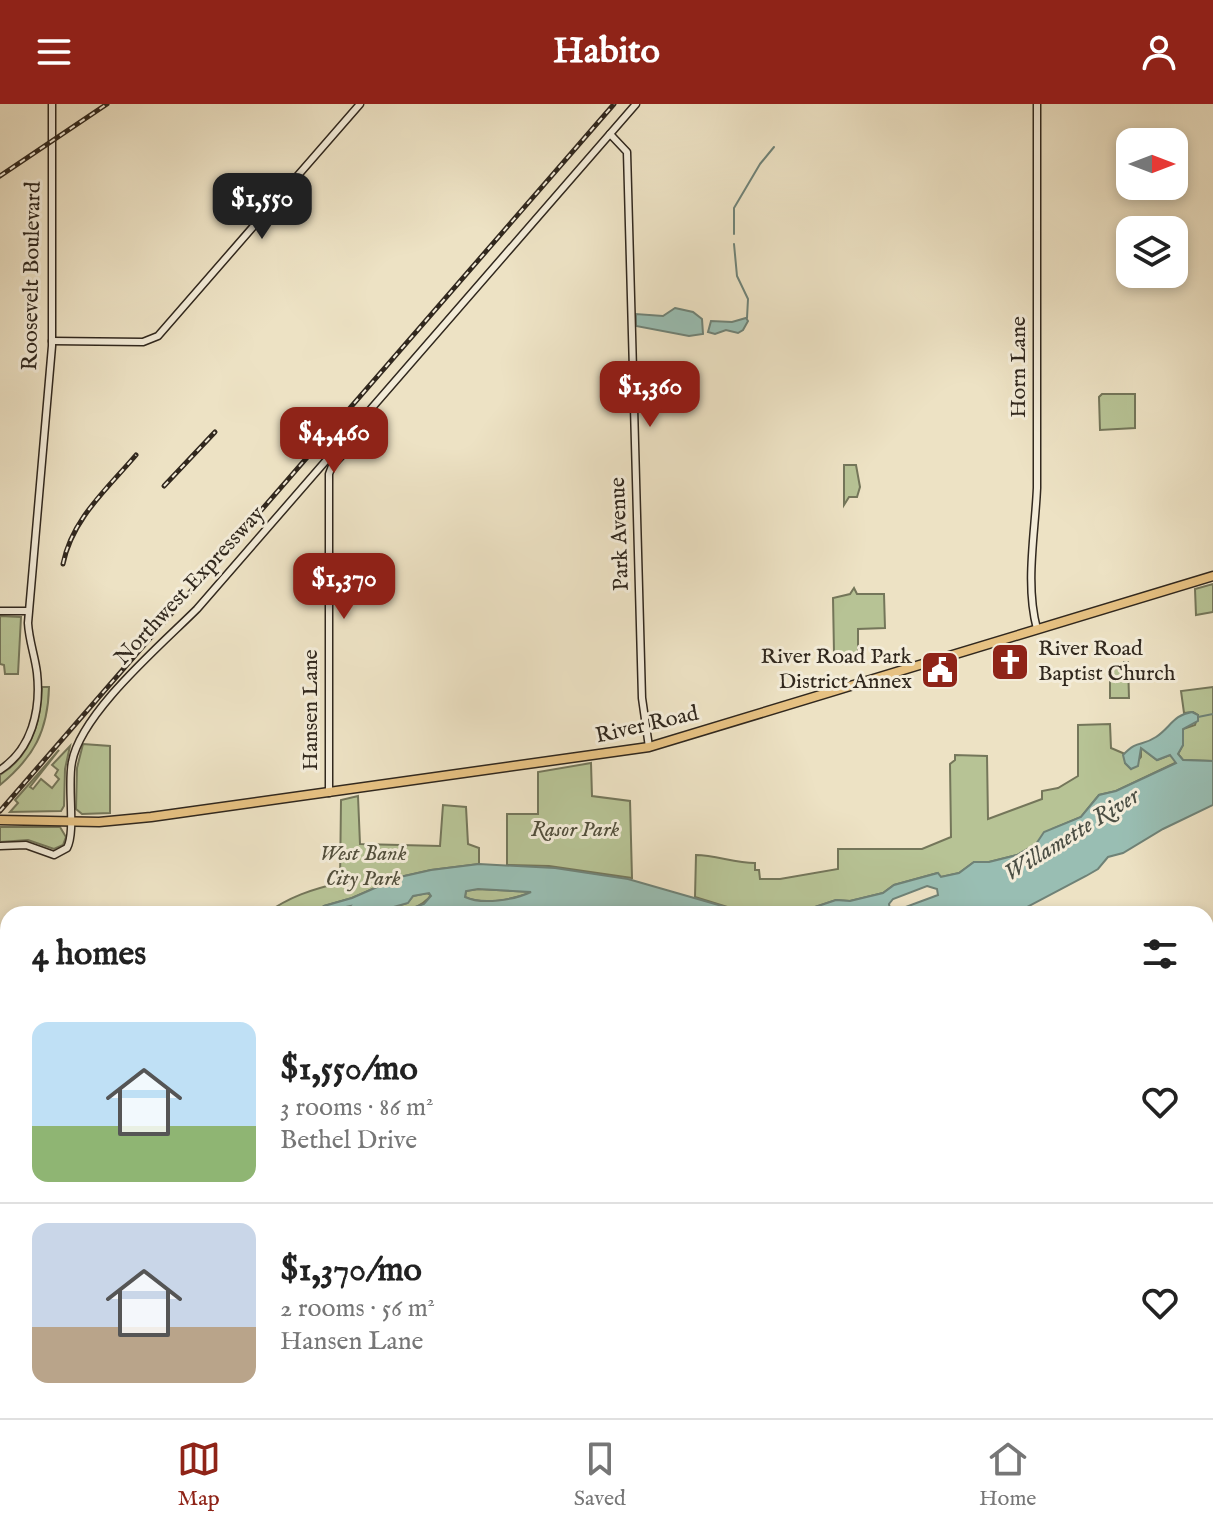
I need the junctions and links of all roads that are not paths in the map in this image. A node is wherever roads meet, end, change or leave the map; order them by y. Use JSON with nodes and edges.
{"nodes":[{"id":1,"x":52,"y":104,"type":"edge"},
{"id":2,"x":360,"y":104,"type":"edge"},
{"id":3,"x":636,"y":104,"type":"edge"},
{"id":4,"x":1037,"y":104,"type":"edge"},
{"id":5,"x":610,"y":134,"type":"junction"},
{"id":6,"x":52,"y":341,"type":"junction"},
{"id":7,"x":353,"y":444,"type":"dead end"},
{"id":8,"x":1213,"y":576,"type":"edge"},
{"id":9,"x":0,"y":611,"type":"edge"},
{"id":10,"x":28,"y":611,"type":"junction"},
{"id":11,"x":1037,"y":629,"type":"junction"},
{"id":12,"x":649,"y":747,"type":"junction"},
{"id":13,"x":0,"y":770,"type":"edge"},
{"id":14,"x":329,"y":793,"type":"junction"},
{"id":15,"x":3,"y":820,"type":"edge"},
{"id":16,"x":70,"y":822,"type":"junction"},
{"id":17,"x":0,"y":846,"type":"edge"}],
"edges":[{"from":1,"to":6,"type":"street","name":"Roosevelt Boulevard"},
{"from":2,"to":6,"type":"street"},
{"from":3,"to":5,"type":"street","name":"Northwest Expressway"},
{"from":4,"to":11,"type":"street","name":"Horn Lane"},
{"from":5,"to":12,"type":"street","name":"Park Avenue"},
{"from":5,"to":16,"type":"street","name":"Northwest Expressway"},
{"from":6,"to":10,"type":"street","name":"Roosevelt Boulevard"},
{"from":7,"to":14,"type":"street","name":"Hansen Lane"},
{"from":8,"to":11,"type":"main road","name":"River Road"},
{"from":9,"to":10,"type":"street"},
{"from":10,"to":13,"type":"street","name":"Roosevelt Boulevard"},
{"from":11,"to":12,"type":"main road","name":"River Road"},
{"from":12,"to":14,"type":"main road","name":"River Road"},
{"from":14,"to":16,"type":"main road","name":"River Road"},
{"from":15,"to":16,"type":"main road","name":"River Road"},
{"from":16,"to":17,"type":"street"}]}
